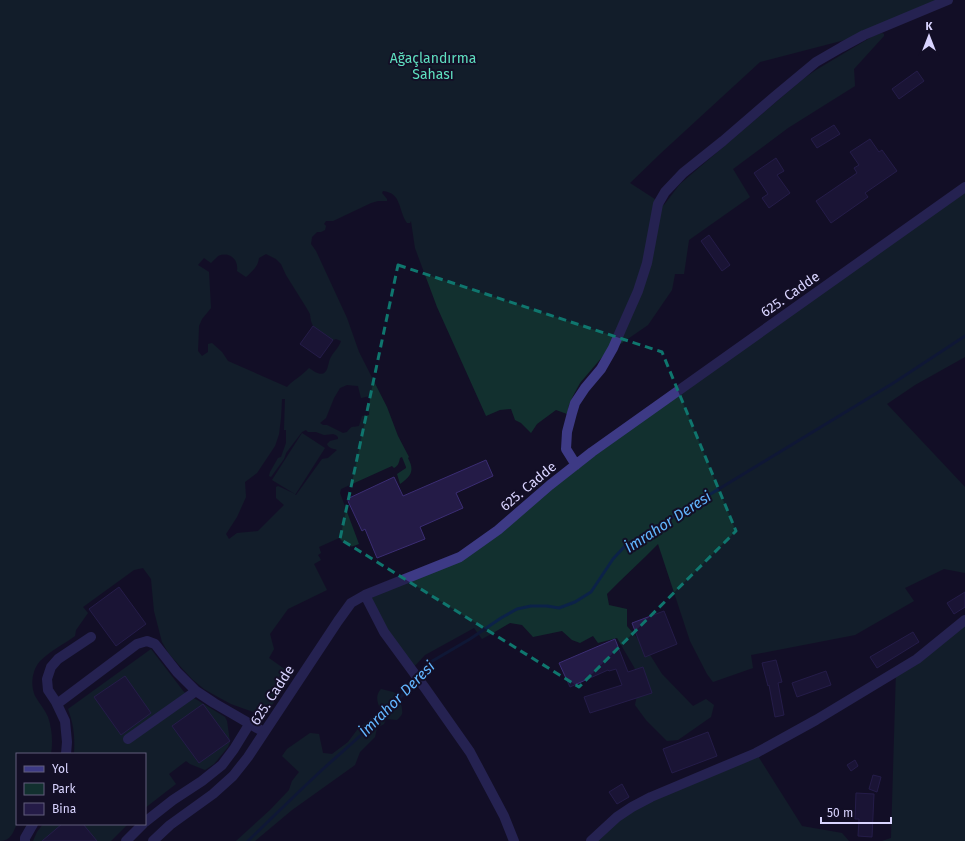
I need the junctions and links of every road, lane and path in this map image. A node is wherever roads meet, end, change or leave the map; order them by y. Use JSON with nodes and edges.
{"nodes":[{"id":1,"x":948,"y":0,"type":"edge"},
{"id":2,"x":965,"y":187,"type":"edge"},
{"id":3,"x":576,"y":465,"type":"junction"},
{"id":4,"x":365,"y":595,"type":"junction"},
{"id":5,"x":965,"y":620,"type":"edge"},
{"id":6,"x":91,"y":637,"type":"dead end"},
{"id":7,"x":196,"y":691,"type":"junction"},
{"id":8,"x":56,"y":704,"type":"junction"},
{"id":9,"x":250,"y":723,"type":"junction"},
{"id":10,"x":264,"y":732,"type":"junction"},
{"id":11,"x":128,"y":739,"type":"dead end"},
{"id":12,"x":66,"y":753,"type":"edge"},
{"id":13,"x":146,"y":821,"type":"edge"},
{"id":14,"x":32,"y":825,"type":"edge"},
{"id":15,"x":142,"y":825,"type":"edge"},
{"id":16,"x":25,"y":841,"type":"edge"},
{"id":17,"x":126,"y":841,"type":"edge"},
{"id":18,"x":153,"y":841,"type":"edge"},
{"id":19,"x":514,"y":841,"type":"edge"},
{"id":20,"x":591,"y":841,"type":"edge"}],
"edges":[{"from":1,"to":3,"type":"street"},
{"from":2,"to":3,"type":"street","name":"625. Cadde"},
{"from":3,"to":4,"type":"street","name":"625. Cadde"},
{"from":4,"to":10,"type":"street","name":"625. Cadde"},
{"from":4,"to":19,"type":"street"},
{"from":5,"to":20,"type":"street"},
{"from":6,"to":8,"type":"street"},
{"from":7,"to":8,"type":"street"},
{"from":7,"to":9,"type":"street"},
{"from":7,"to":11,"type":"street"},
{"from":8,"to":12,"type":"street"},
{"from":9,"to":10,"type":"street"},
{"from":9,"to":13,"type":"street"},
{"from":10,"to":18,"type":"street","name":"625. Cadde"},
{"from":14,"to":16,"type":"street"},
{"from":15,"to":17,"type":"street"}]}
